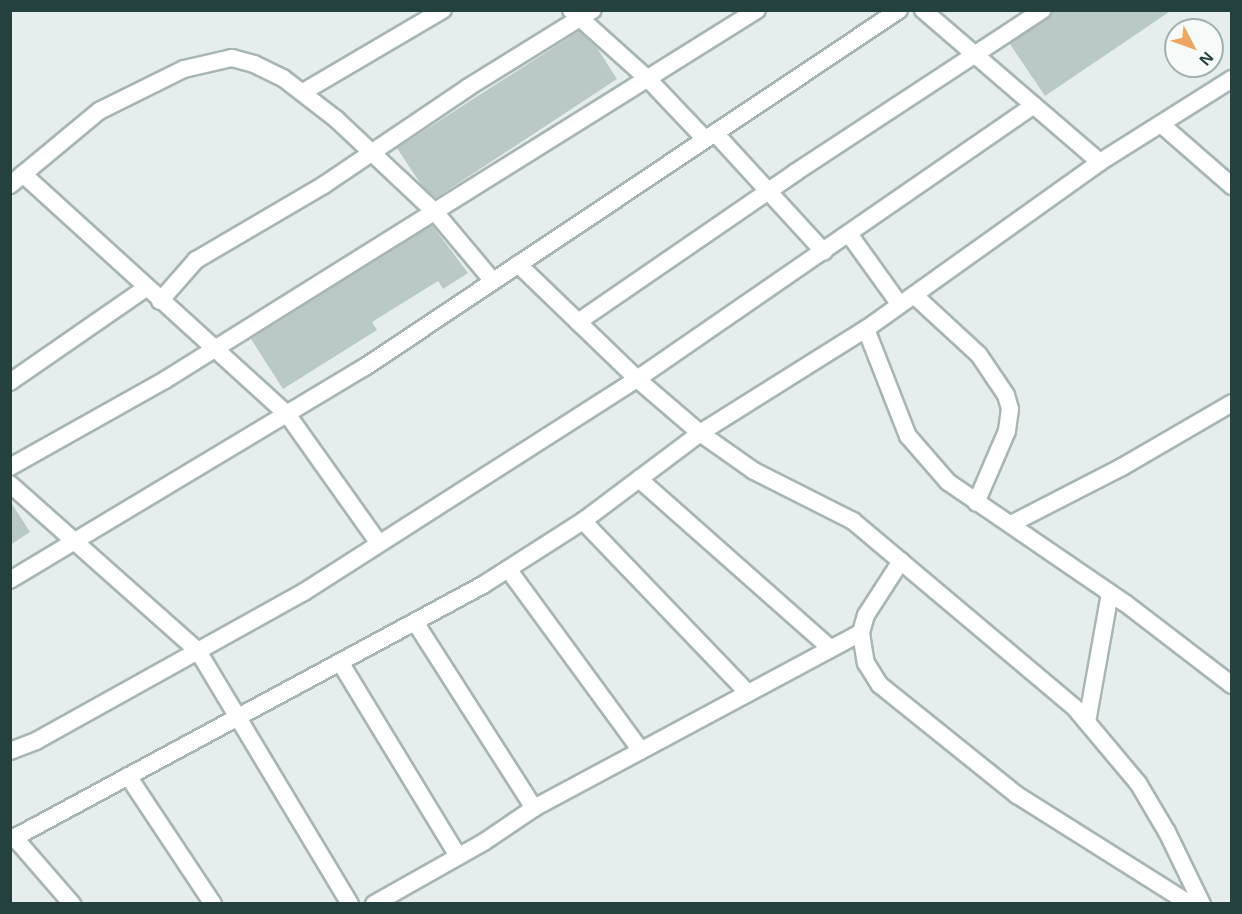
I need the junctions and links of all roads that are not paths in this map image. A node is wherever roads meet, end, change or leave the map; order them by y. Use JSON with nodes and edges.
{"nodes":[{"id":1,"x":443,"y":10,"type":"edge"},
{"id":2,"x":757,"y":10,"type":"edge"},
{"id":3,"x":899,"y":10,"type":"edge"},
{"id":4,"x":923,"y":10,"type":"edge"},
{"id":5,"x":1043,"y":10,"type":"edge"},
{"id":6,"x":582,"y":13,"type":"edge"},
{"id":7,"x":977,"y":55,"type":"junction"},
{"id":8,"x":1232,"y":79,"type":"edge"},
{"id":9,"x":649,"y":80,"type":"junction"},
{"id":10,"x":303,"y":92,"type":"junction"},
{"id":11,"x":1034,"y":105,"type":"junction"},
{"id":12,"x":1162,"y":125,"type":"junction"},
{"id":13,"x":710,"y":136,"type":"junction"},
{"id":14,"x":371,"y":153,"type":"junction"},
{"id":15,"x":1100,"y":162,"type":"junction"},
{"id":16,"x":17,"y":179,"type":"edge"},
{"id":17,"x":1232,"y":186,"type":"edge"},
{"id":18,"x":767,"y":192,"type":"junction"},
{"id":19,"x":435,"y":212,"type":"junction"},
{"id":20,"x":849,"y":234,"type":"junction"},
{"id":21,"x":824,"y":252,"type":"junction"},
{"id":22,"x":518,"y":264,"type":"junction"},
{"id":23,"x":493,"y":281,"type":"junction"},
{"id":24,"x":146,"y":288,"type":"junction"},
{"id":25,"x":914,"y":295,"type":"junction"},
{"id":26,"x":160,"y":301,"type":"junction"},
{"id":27,"x":900,"y":305,"type":"junction"},
{"id":28,"x":578,"y":322,"type":"junction"},
{"id":29,"x":866,"y":329,"type":"junction"},
{"id":30,"x":214,"y":350,"type":"junction"},
{"id":31,"x":637,"y":379,"type":"junction"},
{"id":32,"x":10,"y":382,"type":"edge"},
{"id":33,"x":1232,"y":403,"type":"edge"},
{"id":34,"x":287,"y":414,"type":"junction"},
{"id":35,"x":700,"y":433,"type":"junction"},
{"id":36,"x":10,"y":466,"type":"edge"},
{"id":37,"x":639,"y":479,"type":"junction"},
{"id":38,"x":10,"y":484,"type":"edge"},
{"id":39,"x":976,"y":503,"type":"junction"},
{"id":40,"x":583,"y":521,"type":"junction"},
{"id":41,"x":1011,"y":524,"type":"junction"},
{"id":42,"x":77,"y":540,"type":"junction"},
{"id":43,"x":378,"y":542,"type":"junction"},
{"id":44,"x":901,"y":561,"type":"junction"},
{"id":45,"x":508,"y":569,"type":"junction"},
{"id":46,"x":10,"y":580,"type":"edge"},
{"id":47,"x":1110,"y":593,"type":"junction"},
{"id":48,"x":415,"y":622,"type":"junction"},
{"id":49,"x":861,"y":633,"type":"junction"},
{"id":50,"x":831,"y":649,"type":"junction"},
{"id":51,"x":198,"y":651,"type":"junction"},
{"id":52,"x":340,"y":662,"type":"junction"},
{"id":53,"x":1232,"y":685,"type":"edge"},
{"id":54,"x":748,"y":693,"type":"junction"},
{"id":55,"x":235,"y":715,"type":"junction"},
{"id":56,"x":1087,"y":722,"type":"junction"},
{"id":57,"x":10,"y":751,"type":"edge"},
{"id":58,"x":640,"y":751,"type":"junction"},
{"id":59,"x":128,"y":776,"type":"junction"},
{"id":60,"x":534,"y":808,"type":"junction"},
{"id":61,"x":12,"y":838,"type":"edge"},
{"id":62,"x":458,"y":856,"type":"junction"},
{"id":63,"x":72,"y":903,"type":"edge"},
{"id":64,"x":213,"y":903,"type":"edge"},
{"id":65,"x":350,"y":903,"type":"edge"},
{"id":66,"x":374,"y":903,"type":"edge"},
{"id":67,"x":1190,"y":903,"type":"edge"},
{"id":68,"x":1202,"y":903,"type":"edge"}],
"edges":[{"from":1,"to":10,"type":"street"},
{"from":2,"to":9,"type":"street"},
{"from":3,"to":13,"type":"street"},
{"from":4,"to":7,"type":"street"},
{"from":5,"to":7,"type":"street"},
{"from":6,"to":9,"type":"street"},
{"from":6,"to":14,"type":"street"},
{"from":7,"to":11,"type":"street"},
{"from":7,"to":18,"type":"street"},
{"from":8,"to":12,"type":"street"},
{"from":9,"to":13,"type":"street"},
{"from":9,"to":19,"type":"street"},
{"from":10,"to":14,"type":"street"},
{"from":10,"to":16,"type":"street"},
{"from":11,"to":15,"type":"street"},
{"from":11,"to":20,"type":"street"},
{"from":12,"to":15,"type":"street"},
{"from":12,"to":17,"type":"street"},
{"from":13,"to":18,"type":"street"},
{"from":13,"to":22,"type":"street"},
{"from":14,"to":19,"type":"street"},
{"from":14,"to":26,"type":"street"},
{"from":15,"to":25,"type":"street"},
{"from":16,"to":24,"type":"street"},
{"from":18,"to":21,"type":"street"},
{"from":18,"to":28,"type":"street"},
{"from":19,"to":23,"type":"street"},
{"from":19,"to":30,"type":"street"},
{"from":20,"to":21,"type":"street"},
{"from":20,"to":27,"type":"street"},
{"from":21,"to":31,"type":"street"},
{"from":22,"to":23,"type":"street"},
{"from":22,"to":28,"type":"street"},
{"from":23,"to":34,"type":"street"},
{"from":24,"to":26,"type":"street"},
{"from":24,"to":32,"type":"street"},
{"from":25,"to":27,"type":"street"},
{"from":25,"to":39,"type":"street"},
{"from":26,"to":30,"type":"street"},
{"from":27,"to":29,"type":"street"},
{"from":28,"to":31,"type":"street"},
{"from":29,"to":35,"type":"street"},
{"from":29,"to":39,"type":"street"},
{"from":30,"to":34,"type":"street"},
{"from":30,"to":36,"type":"street"},
{"from":31,"to":35,"type":"street"},
{"from":31,"to":43,"type":"street"},
{"from":33,"to":41,"type":"street"},
{"from":34,"to":42,"type":"street"},
{"from":34,"to":43,"type":"street"},
{"from":35,"to":37,"type":"street"},
{"from":35,"to":44,"type":"street"},
{"from":37,"to":40,"type":"street"},
{"from":37,"to":50,"type":"street"},
{"from":38,"to":42,"type":"street"},
{"from":39,"to":41,"type":"street"},
{"from":40,"to":45,"type":"street"},
{"from":40,"to":54,"type":"street"},
{"from":41,"to":47,"type":"street"},
{"from":42,"to":46,"type":"street"},
{"from":42,"to":51,"type":"street"},
{"from":43,"to":51,"type":"street"},
{"from":44,"to":49,"type":"street"},
{"from":44,"to":56,"type":"street"},
{"from":45,"to":48,"type":"street"},
{"from":45,"to":58,"type":"street"},
{"from":47,"to":53,"type":"street"},
{"from":47,"to":56,"type":"street"},
{"from":48,"to":52,"type":"street"},
{"from":48,"to":60,"type":"street"},
{"from":49,"to":50,"type":"street"},
{"from":49,"to":67,"type":"street"},
{"from":50,"to":54,"type":"street"},
{"from":51,"to":55,"type":"street"},
{"from":51,"to":57,"type":"street"},
{"from":52,"to":55,"type":"street"},
{"from":52,"to":62,"type":"street"},
{"from":54,"to":58,"type":"street"},
{"from":55,"to":59,"type":"street"},
{"from":55,"to":65,"type":"street"},
{"from":56,"to":68,"type":"street"},
{"from":58,"to":60,"type":"street"},
{"from":59,"to":61,"type":"street"},
{"from":59,"to":64,"type":"street"},
{"from":60,"to":62,"type":"street"},
{"from":61,"to":63,"type":"street"},
{"from":62,"to":66,"type":"street"}]}
